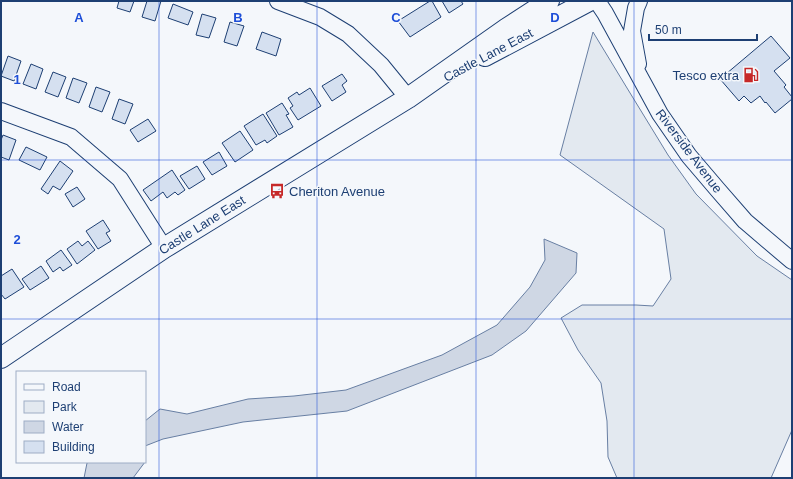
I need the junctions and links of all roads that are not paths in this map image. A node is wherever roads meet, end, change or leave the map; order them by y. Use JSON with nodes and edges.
{"nodes":[{"id":1,"x":278,"y":1,"type":"edge"},
{"id":2,"x":549,"y":1,"type":"edge"},
{"id":3,"x":589,"y":1,"type":"edge"},
{"id":4,"x":597,"y":1,"type":"edge"},
{"id":5,"x":639,"y":1,"type":"edge"},
{"id":6,"x":640,"y":75,"type":"junction"},
{"id":7,"x":408,"y":98,"type":"junction"},
{"id":8,"x":1,"y":111,"type":"edge"},
{"id":9,"x":164,"y":248,"type":"junction"},
{"id":10,"x":792,"y":261,"type":"edge"},
{"id":11,"x":1,"y":358,"type":"edge"}],
"edges":[{"from":1,"to":7,"type":"street"},
{"from":2,"to":7,"type":"main road","name":"Castle Lane East"},
{"from":3,"to":7,"type":"main road","name":"Castle Lane East"},
{"from":4,"to":6,"type":"street","name":"Riverside Avenue"},
{"from":5,"to":6,"type":"street"},
{"from":6,"to":10,"type":"street","name":"Riverside Avenue"},
{"from":7,"to":9,"type":"main road","name":"Castle Lane East"},
{"from":8,"to":9,"type":"street"},
{"from":9,"to":11,"type":"main road","name":"Castle Lane East"}]}
